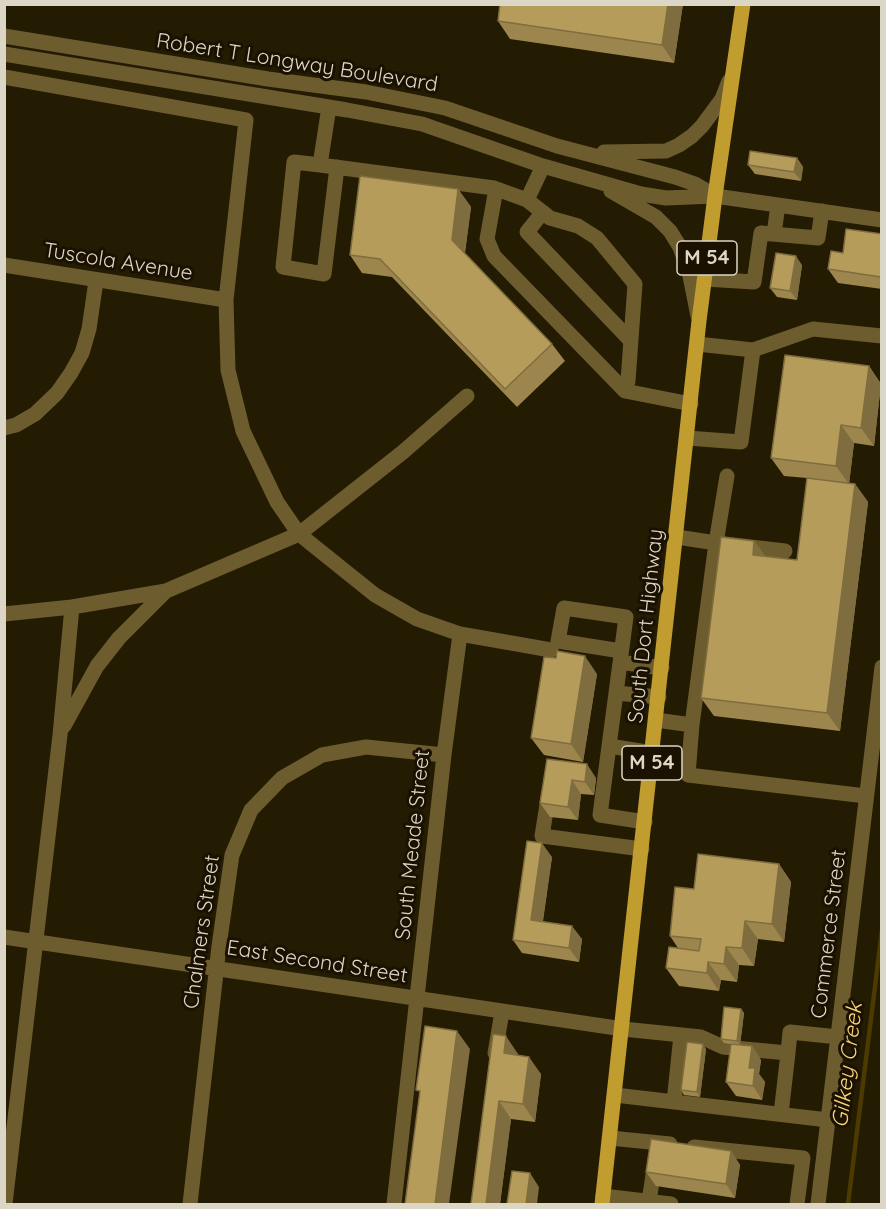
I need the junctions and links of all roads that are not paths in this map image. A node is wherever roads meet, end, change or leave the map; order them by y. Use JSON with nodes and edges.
{"nodes":[{"id":1,"x":743,"y":4,"type":"edge"},
{"id":2,"x":4,"y":36,"type":"edge"},
{"id":3,"x":4,"y":54,"type":"edge"},
{"id":4,"x":732,"y":73,"type":"junction"},
{"id":5,"x":4,"y":77,"type":"edge"},
{"id":6,"x":324,"y":87,"type":"junction"},
{"id":7,"x":333,"y":107,"type":"junction"},
{"id":8,"x":557,"y":146,"type":"junction"},
{"id":9,"x":320,"y":165,"type":"junction"},
{"id":10,"x":543,"y":166,"type":"junction"},
{"id":11,"x":337,"y":167,"type":"junction"},
{"id":12,"x":601,"y":184,"type":"junction"},
{"id":13,"x":496,"y":189,"type":"junction"},
{"id":14,"x":715,"y":195,"type":"junction"},
{"id":15,"x":527,"y":200,"type":"junction"},
{"id":16,"x":778,"y":205,"type":"junction"},
{"id":17,"x":822,"y":211,"type":"junction"},
{"id":18,"x":543,"y":212,"type":"junction"},
{"id":19,"x":882,"y":220,"type":"edge"},
{"id":20,"x":774,"y":234,"type":"junction"},
{"id":21,"x":4,"y":265,"type":"edge"},
{"id":22,"x":705,"y":279,"type":"junction"},
{"id":23,"x":96,"y":281,"type":"junction"},
{"id":24,"x":226,"y":300,"type":"junction"},
{"id":25,"x":699,"y":321,"type":"junction"},
{"id":26,"x":882,"y":336,"type":"edge"},
{"id":27,"x":631,"y":342,"type":"junction"},
{"id":28,"x":697,"y":344,"type":"junction"},
{"id":29,"x":753,"y":350,"type":"junction"},
{"id":30,"x":625,"y":391,"type":"junction"},
{"id":31,"x":467,"y":396,"type":"dead end"},
{"id":32,"x":690,"y":404,"type":"junction"},
{"id":33,"x":4,"y":428,"type":"edge"},
{"id":34,"x":687,"y":438,"type":"junction"},
{"id":35,"x":727,"y":476,"type":"dead end"},
{"id":36,"x":299,"y":534,"type":"junction"},
{"id":37,"x":676,"y":537,"type":"junction"},
{"id":38,"x":716,"y":543,"type":"junction"},
{"id":39,"x":784,"y":551,"type":"dead end"},
{"id":40,"x":166,"y":591,"type":"junction"},
{"id":41,"x":72,"y":607,"type":"junction"},
{"id":42,"x":4,"y":614,"type":"edge"},
{"id":43,"x":460,"y":634,"type":"junction"},
{"id":44,"x":551,"y":650,"type":"dead end"},
{"id":45,"x":621,"y":656,"type":"junction"},
{"id":46,"x":882,"y":667,"type":"edge"},
{"id":47,"x":662,"y":668,"type":"junction"},
{"id":48,"x":616,"y":693,"type":"junction"},
{"id":49,"x":659,"y":697,"type":"junction"},
{"id":50,"x":656,"y":720,"type":"junction"},
{"id":51,"x":692,"y":724,"type":"junction"},
{"id":52,"x":60,"y":735,"type":"junction"},
{"id":53,"x":609,"y":746,"type":"junction"},
{"id":54,"x":653,"y":753,"type":"junction"},
{"id":55,"x":444,"y":755,"type":"junction"},
{"id":56,"x":551,"y":775,"type":"edge"},
{"id":57,"x":866,"y":796,"type":"junction"},
{"id":58,"x":645,"y":822,"type":"junction"},
{"id":59,"x":642,"y":849,"type":"junction"},
{"id":60,"x":4,"y":937,"type":"edge"},
{"id":61,"x":35,"y":941,"type":"junction"},
{"id":62,"x":217,"y":968,"type":"junction"},
{"id":63,"x":417,"y":998,"type":"junction"},
{"id":64,"x":502,"y":1011,"type":"junction"},
{"id":65,"x":623,"y":1029,"type":"junction"},
{"id":66,"x":681,"y":1035,"type":"junction"},
{"id":67,"x":838,"y":1037,"type":"junction"},
{"id":68,"x":788,"y":1053,"type":"junction"},
{"id":69,"x":494,"y":1068,"type":"edge"},
{"id":70,"x":615,"y":1095,"type":"junction"},
{"id":71,"x":674,"y":1102,"type":"junction"},
{"id":72,"x":781,"y":1114,"type":"junction"},
{"id":73,"x":828,"y":1120,"type":"junction"},
{"id":74,"x":610,"y":1138,"type":"junction"},
{"id":75,"x":657,"y":1143,"type":"junction"},
{"id":76,"x":603,"y":1200,"type":"edge"},
{"id":77,"x":649,"y":1202,"type":"junction"},
{"id":78,"x":5,"y":1204,"type":"edge"},
{"id":79,"x":190,"y":1204,"type":"edge"},
{"id":80,"x":394,"y":1204,"type":"edge"},
{"id":81,"x":671,"y":1204,"type":"edge"},
{"id":82,"x":797,"y":1204,"type":"edge"},
{"id":83,"x":818,"y":1204,"type":"edge"}],
"edges":[{"from":1,"to":4,"type":"main road","number":"M 54"},
{"from":2,"to":6,"type":"street","name":"Robert T Longway Boulevard"},
{"from":3,"to":7,"type":"street","name":"Robert T Longway Boulevard"},
{"from":4,"to":8,"type":"street"},
{"from":4,"to":14,"type":"main road","number":"M 54"},
{"from":5,"to":24,"type":"street"},
{"from":6,"to":7,"type":"street"},
{"from":6,"to":8,"type":"street","name":"Robert T Longway Boulevard"},
{"from":7,"to":9,"type":"street"},
{"from":7,"to":10,"type":"street","name":"Robert T Longway Boulevard"},
{"from":8,"to":14,"type":"street","name":"Robert T Longway Boulevard"},
{"from":9,"to":11,"type":"street"},
{"from":9,"to":11,"type":"street"},
{"from":10,"to":12,"type":"street","name":"Robert T Longway Boulevard"},
{"from":10,"to":15,"type":"street"},
{"from":11,"to":13,"type":"street"},
{"from":12,"to":14,"type":"street","name":"Robert T Longway Boulevard"},
{"from":12,"to":25,"type":"street"},
{"from":13,"to":15,"type":"street"},
{"from":13,"to":30,"type":"street"},
{"from":14,"to":16,"type":"street","name":"Robert T Longway Boulevard"},
{"from":14,"to":22,"type":"main road","name":"South Dort Highway","number":"M 54"},
{"from":15,"to":18,"type":"street"},
{"from":16,"to":17,"type":"street","name":"Robert T Longway Boulevard"},
{"from":16,"to":20,"type":"street"},
{"from":17,"to":19,"type":"street","name":"Robert T Longway Boulevard"},
{"from":17,"to":20,"type":"street"},
{"from":18,"to":27,"type":"street"},
{"from":18,"to":27,"type":"street"},
{"from":20,"to":22,"type":"street"},
{"from":21,"to":23,"type":"street","name":"Tuscola Avenue"},
{"from":22,"to":25,"type":"main road","name":"South Dort Highway","number":"M 54"},
{"from":23,"to":24,"type":"street","name":"Tuscola Avenue"},
{"from":23,"to":33,"type":"street"},
{"from":24,"to":36,"type":"street"},
{"from":25,"to":28,"type":"main road","name":"South Dort Highway","number":"M 54"},
{"from":26,"to":29,"type":"street"},
{"from":27,"to":30,"type":"street"},
{"from":28,"to":29,"type":"street"},
{"from":28,"to":32,"type":"main road","name":"South Dort Highway","number":"M 54"},
{"from":29,"to":34,"type":"street"},
{"from":30,"to":32,"type":"street"},
{"from":31,"to":36,"type":"street"},
{"from":32,"to":34,"type":"main road","name":"South Dort Highway","number":"M 54"},
{"from":34,"to":37,"type":"main road","name":"South Dort Highway","number":"M 54"},
{"from":35,"to":38,"type":"street"},
{"from":36,"to":40,"type":"street"},
{"from":36,"to":43,"type":"street"},
{"from":37,"to":38,"type":"street"},
{"from":37,"to":47,"type":"main road","name":"South Dort Highway","number":"M 54"},
{"from":38,"to":39,"type":"street"},
{"from":38,"to":51,"type":"street"},
{"from":40,"to":41,"type":"street"},
{"from":40,"to":52,"type":"street"},
{"from":41,"to":42,"type":"street"},
{"from":41,"to":52,"type":"street"},
{"from":43,"to":44,"type":"street"},
{"from":43,"to":55,"type":"street","name":"South Meade Street"},
{"from":45,"to":45,"type":"street"},
{"from":45,"to":47,"type":"street"},
{"from":45,"to":48,"type":"street"},
{"from":46,"to":57,"type":"street","name":"Commerce Street"},
{"from":47,"to":49,"type":"main road","name":"South Dort Highway","number":"M 54"},
{"from":48,"to":49,"type":"street"},
{"from":48,"to":53,"type":"street"},
{"from":49,"to":50,"type":"main road","name":"South Dort Highway","number":"M 54"},
{"from":50,"to":51,"type":"street"},
{"from":50,"to":54,"type":"main road","name":"South Dort Highway","number":"M 54"},
{"from":51,"to":57,"type":"street"},
{"from":52,"to":61,"type":"street"},
{"from":53,"to":54,"type":"street"},
{"from":53,"to":58,"type":"street"},
{"from":54,"to":58,"type":"main road","name":"South Dort Highway","number":"M 54"},
{"from":55,"to":62,"type":"street","name":"Chalmers Street"},
{"from":55,"to":63,"type":"street","name":"South Meade Street"},
{"from":56,"to":59,"type":"street"},
{"from":57,"to":67,"type":"street","name":"Commerce Street"},
{"from":58,"to":59,"type":"main road","name":"South Dort Highway","number":"M 54"},
{"from":59,"to":65,"type":"main road","name":"South Dort Highway","number":"M 54"},
{"from":60,"to":61,"type":"street","name":"East Second Street"},
{"from":61,"to":62,"type":"street","name":"East Second Street"},
{"from":61,"to":78,"type":"street"},
{"from":62,"to":63,"type":"street","name":"East Second Street"},
{"from":62,"to":79,"type":"street","name":"Chalmers Street"},
{"from":63,"to":64,"type":"street","name":"East Second Street"},
{"from":63,"to":80,"type":"street","name":"South Meade Street"},
{"from":64,"to":65,"type":"street","name":"East Second Street"},
{"from":64,"to":69,"type":"street"},
{"from":65,"to":66,"type":"street","name":"East Second Street"},
{"from":65,"to":70,"type":"main road","name":"South Dort Highway","number":"M 54"},
{"from":66,"to":68,"type":"street","name":"East Second Street"},
{"from":66,"to":71,"type":"street"},
{"from":67,"to":68,"type":"street"},
{"from":67,"to":73,"type":"street","name":"Commerce Street"},
{"from":68,"to":72,"type":"street"},
{"from":70,"to":71,"type":"street"},
{"from":70,"to":74,"type":"main road","name":"South Dort Highway","number":"M 54"},
{"from":71,"to":72,"type":"street"},
{"from":72,"to":73,"type":"street"},
{"from":73,"to":83,"type":"street","name":"Commerce Street"},
{"from":74,"to":75,"type":"street"},
{"from":74,"to":76,"type":"main road","name":"South Dort Highway","number":"M 54"},
{"from":75,"to":77,"type":"street"},
{"from":75,"to":82,"type":"street"},
{"from":76,"to":77,"type":"street"},
{"from":77,"to":81,"type":"street"}]}
